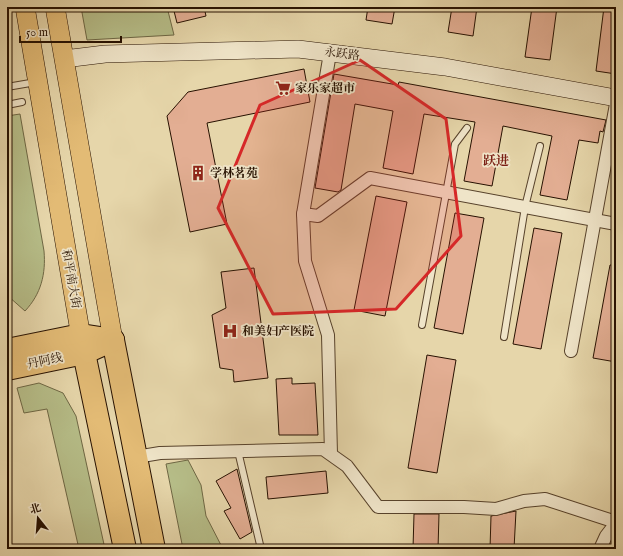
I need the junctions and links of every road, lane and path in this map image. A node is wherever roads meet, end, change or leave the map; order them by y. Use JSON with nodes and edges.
{"nodes":[{"id":1,"x":24,"y":7,"type":"edge"},
{"id":2,"x":55,"y":7,"type":"edge"},
{"id":3,"x":330,"y":53,"type":"junction"},
{"id":4,"x":64,"y":59,"type":"junction"},
{"id":5,"x":37,"y":81,"type":"junction"},
{"id":6,"x":7,"y":87,"type":"edge"},
{"id":7,"x":616,"y":98,"type":"edge"},
{"id":8,"x":22,"y":102,"type":"dead end"},
{"id":9,"x":616,"y":104,"type":"edge"},
{"id":10,"x":7,"y":105,"type":"edge"},
{"id":11,"x":467,"y":128,"type":"dead end"},
{"id":12,"x":540,"y":146,"type":"dead end"},
{"id":13,"x":446,"y":193,"type":"junction"},
{"id":14,"x":525,"y":207,"type":"junction"},
{"id":15,"x":303,"y":214,"type":"junction"},
{"id":16,"x":594,"y":219,"type":"junction"},
{"id":17,"x":616,"y":224,"type":"edge"},
{"id":18,"x":422,"y":325,"type":"dead end"},
{"id":19,"x":504,"y":337,"type":"dead end"},
{"id":20,"x":113,"y":340,"type":"junction"},
{"id":21,"x":82,"y":344,"type":"junction"},
{"id":22,"x":7,"y":350,"type":"edge"},
{"id":23,"x":571,"y":351,"type":"dead end"},
{"id":24,"x":7,"y":369,"type":"edge"},
{"id":25,"x":238,"y":451,"type":"junction"},
{"id":26,"x":331,"y":454,"type":"junction"},
{"id":27,"x":136,"y":457,"type":"junction"},
{"id":28,"x":616,"y":523,"type":"edge"},
{"id":29,"x":125,"y":549,"type":"edge"},
{"id":30,"x":154,"y":549,"type":"edge"},
{"id":31,"x":262,"y":549,"type":"edge"},
{"id":32,"x":600,"y":549,"type":"edge"}],
"edges":[{"from":1,"to":5,"type":"main road","name":"和平南大街"},
{"from":2,"to":4,"type":"main road"},
{"from":3,"to":4,"type":"street","name":"永跃路"},
{"from":3,"to":7,"type":"street","name":"永跃路"},
{"from":3,"to":15,"type":"street"},
{"from":4,"to":20,"type":"main road"},
{"from":5,"to":6,"type":"lane"},
{"from":5,"to":21,"type":"main road","name":"和平南大街"},
{"from":8,"to":10,"type":"lane"},
{"from":9,"to":16,"type":"street"},
{"from":11,"to":13,"type":"lane"},
{"from":12,"to":14,"type":"lane"},
{"from":13,"to":14,"type":"street"},
{"from":13,"to":15,"type":"street"},
{"from":13,"to":18,"type":"lane"},
{"from":14,"to":16,"type":"street"},
{"from":14,"to":19,"type":"lane"},
{"from":15,"to":26,"type":"street"},
{"from":16,"to":17,"type":"street"},
{"from":16,"to":23,"type":"street"},
{"from":20,"to":21,"type":"highway"},
{"from":20,"to":27,"type":"highway"},
{"from":21,"to":22,"type":"highway","name":"丹阿线"},
{"from":21,"to":24,"type":"highway","name":"丹阿线"},
{"from":21,"to":29,"type":"highway","name":"和平南大街"},
{"from":25,"to":26,"type":"street"},
{"from":25,"to":27,"type":"street"},
{"from":25,"to":31,"type":"lane"},
{"from":26,"to":28,"type":"street"},
{"from":27,"to":30,"type":"highway"},
{"from":28,"to":32,"type":"street"}]}
